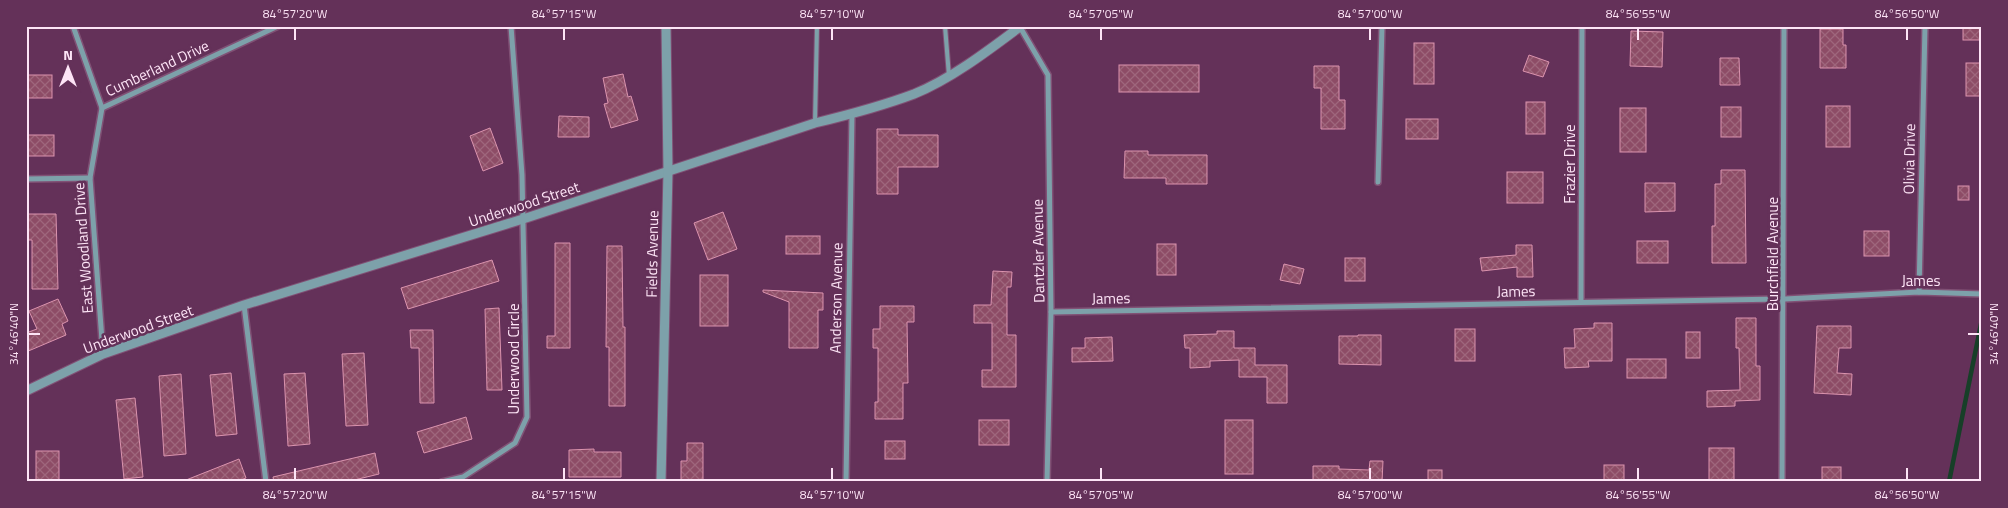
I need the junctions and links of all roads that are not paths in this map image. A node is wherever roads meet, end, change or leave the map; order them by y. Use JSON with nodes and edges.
{"nodes":[{"id":1,"x":73,"y":26,"type":"edge"},
{"id":2,"x":264,"y":26,"type":"edge"},
{"id":3,"x":278,"y":26,"type":"edge"},
{"id":4,"x":511,"y":26,"type":"edge"},
{"id":5,"x":666,"y":26,"type":"edge"},
{"id":6,"x":817,"y":26,"type":"edge"},
{"id":7,"x":945,"y":26,"type":"edge"},
{"id":8,"x":1382,"y":26,"type":"edge"},
{"id":9,"x":1582,"y":26,"type":"edge"},
{"id":10,"x":1784,"y":26,"type":"edge"},
{"id":11,"x":1924,"y":26,"type":"edge"},
{"id":12,"x":1021,"y":27,"type":"edge"},
{"id":13,"x":263,"y":33,"type":"junction"},
{"id":14,"x":949,"y":76,"type":"junction"},
{"id":15,"x":102,"y":108,"type":"junction"},
{"id":16,"x":852,"y":114,"type":"junction"},
{"id":17,"x":815,"y":123,"type":"junction"},
{"id":18,"x":668,"y":171,"type":"junction"},
{"id":19,"x":90,"y":178,"type":"junction"},
{"id":20,"x":26,"y":179,"type":"edge"},
{"id":21,"x":1378,"y":182,"type":"dead end"},
{"id":22,"x":523,"y":219,"type":"junction"},
{"id":23,"x":1919,"y":292,"type":"junction"},
{"id":24,"x":1982,"y":294,"type":"edge"},
{"id":25,"x":1785,"y":299,"type":"junction"},
{"id":26,"x":1581,"y":302,"type":"junction"},
{"id":27,"x":244,"y":305,"type":"junction"},
{"id":28,"x":1051,"y":312,"type":"junction"},
{"id":29,"x":103,"y":354,"type":"junction"},
{"id":30,"x":26,"y":392,"type":"edge"},
{"id":31,"x":266,"y":482,"type":"edge"},
{"id":32,"x":442,"y":482,"type":"edge"},
{"id":33,"x":661,"y":482,"type":"edge"},
{"id":34,"x":846,"y":482,"type":"edge"},
{"id":35,"x":1047,"y":482,"type":"edge"},
{"id":36,"x":1782,"y":482,"type":"edge"}],
"edges":[{"from":1,"to":15,"type":"street","name":"East Woodland Drive"},
{"from":2,"to":13,"type":"street"},
{"from":3,"to":13,"type":"street","name":"Cumberland Drive"},
{"from":4,"to":22,"type":"street","name":"Underwood Circle"},
{"from":5,"to":18,"type":"street","name":"Fields Avenue"},
{"from":6,"to":17,"type":"lane"},
{"from":7,"to":14,"type":"lane"},
{"from":8,"to":21,"type":"street"},
{"from":9,"to":26,"type":"street","name":"Frazier Drive"},
{"from":10,"to":25,"type":"street","name":"Burchfield Avenue"},
{"from":11,"to":23,"type":"street","name":"Olivia Drive"},
{"from":12,"to":14,"type":"street","name":"Underwood Street"},
{"from":12,"to":28,"type":"street","name":"Dantzler Avenue"},
{"from":13,"to":15,"type":"street","name":"Cumberland Drive"},
{"from":14,"to":16,"type":"street","name":"Underwood Street"},
{"from":15,"to":19,"type":"street","name":"East Woodland Drive"},
{"from":16,"to":17,"type":"street","name":"Underwood Street"},
{"from":16,"to":34,"type":"street","name":"Anderson Avenue"},
{"from":17,"to":18,"type":"street","name":"Underwood Street"},
{"from":18,"to":22,"type":"street","name":"Underwood Street"},
{"from":18,"to":33,"type":"street","name":"Fields Avenue"},
{"from":19,"to":20,"type":"street"},
{"from":19,"to":29,"type":"street","name":"East Woodland Drive"},
{"from":22,"to":27,"type":"street","name":"Underwood Street"},
{"from":22,"to":32,"type":"street","name":"Underwood Circle"},
{"from":23,"to":24,"type":"street","name":"James"},
{"from":23,"to":25,"type":"street","name":"James"},
{"from":25,"to":26,"type":"street","name":"James"},
{"from":25,"to":36,"type":"street","name":"Burchfield Avenue"},
{"from":26,"to":28,"type":"street","name":"James"},
{"from":27,"to":29,"type":"street","name":"Underwood Street"},
{"from":27,"to":31,"type":"street"},
{"from":28,"to":35,"type":"street","name":"Dantzler Avenue"},
{"from":29,"to":30,"type":"street","name":"Underwood Street"}]}
